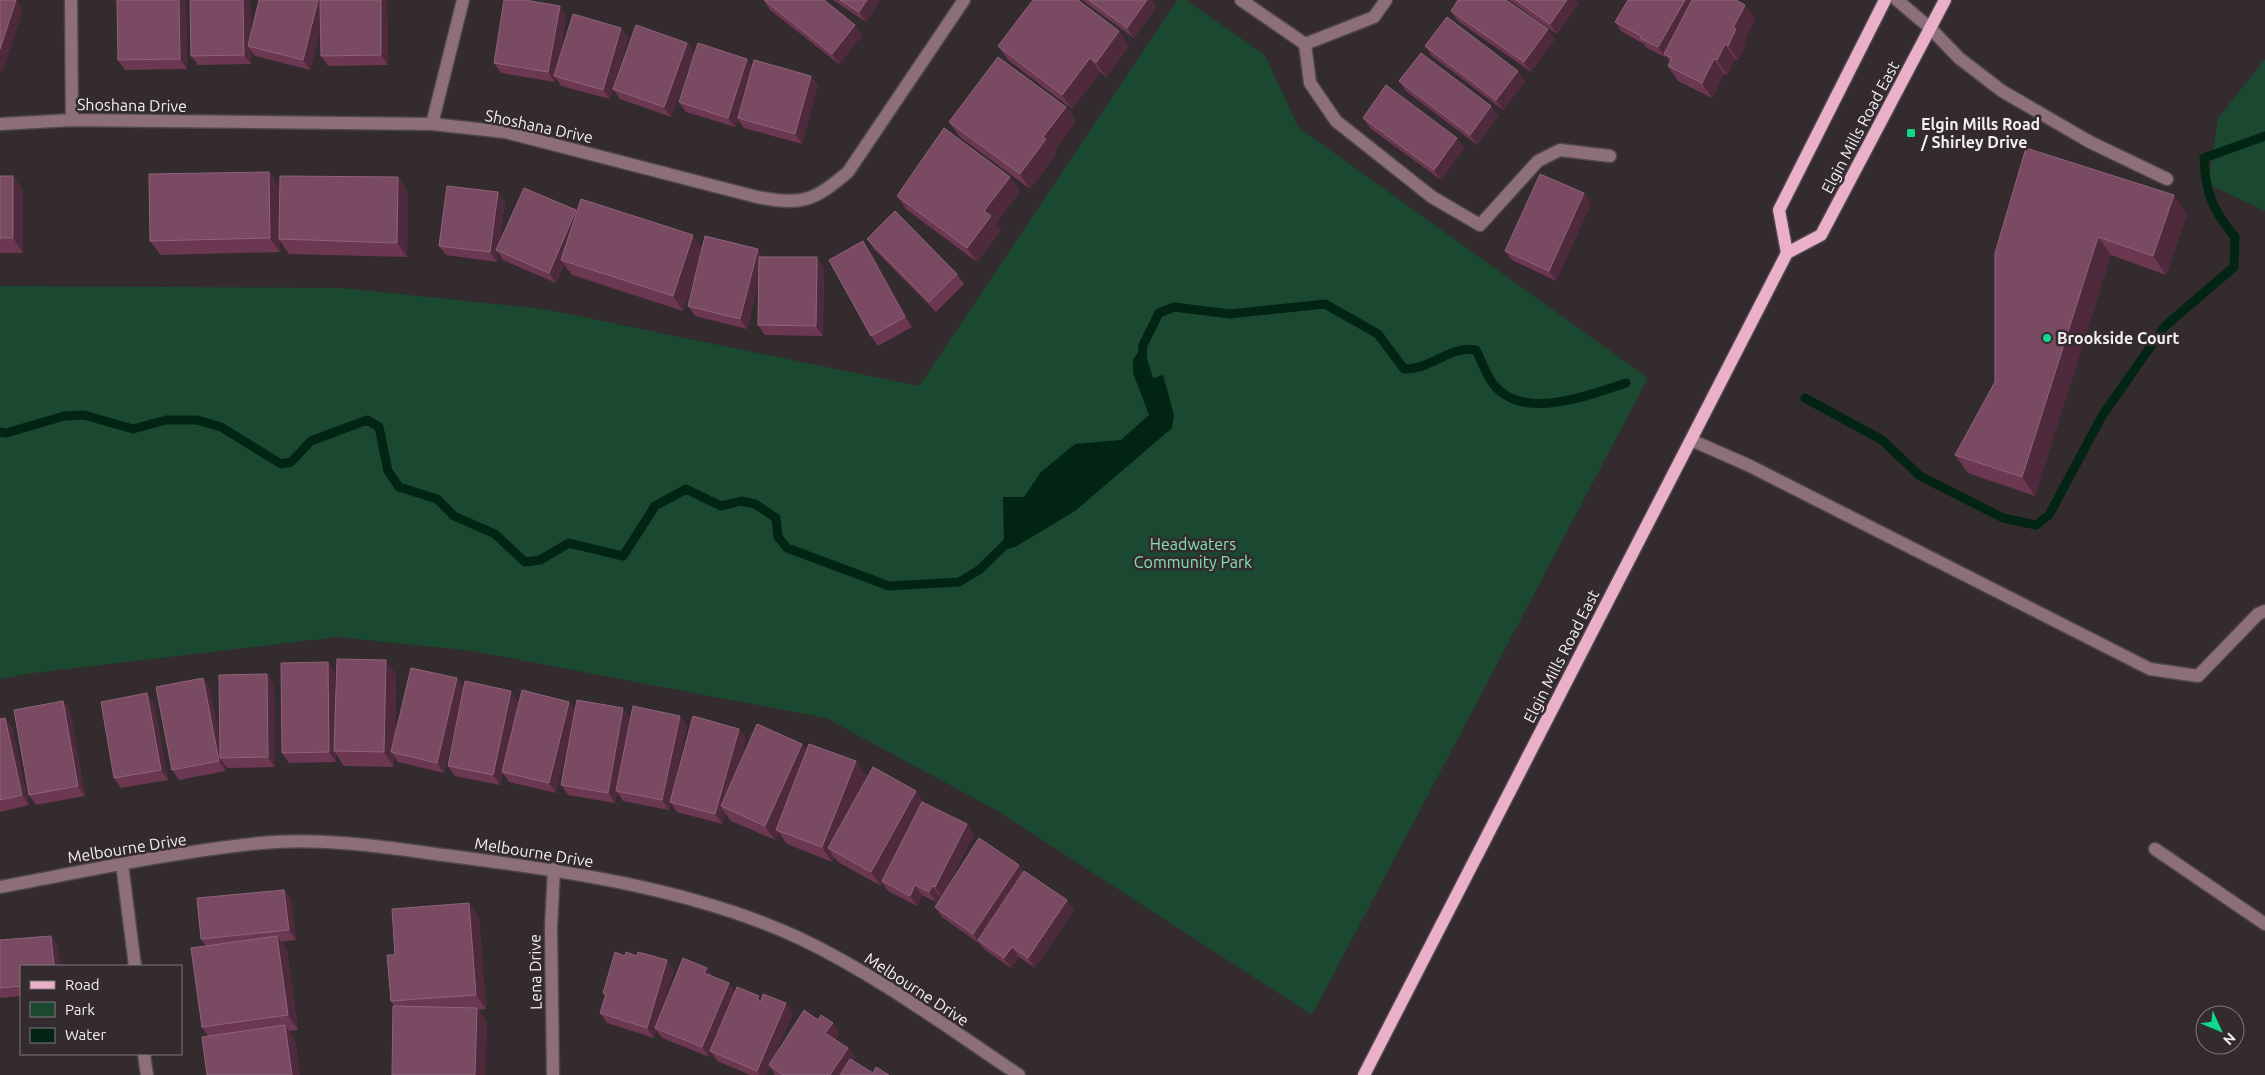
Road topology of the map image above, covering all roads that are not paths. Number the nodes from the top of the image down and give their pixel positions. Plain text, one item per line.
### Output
1 (71, 0) edge
2 (462, 0) edge
3 (964, 0) edge
4 (1240, 0) edge
5 (1386, 0) edge
6 (1885, 0) edge
7 (1897, 0) edge
8 (1945, 0) edge
9 (1930, 28) junction
10 (1305, 44) junction
11 (72, 120) junction
12 (0, 124) edge
13 (432, 124) junction
14 (1610, 156) dead end
15 (2167, 179) dead end
16 (1787, 253) junction
17 (1691, 440) junction
18 (2265, 611) edge
19 (2154, 849) dead end
20 (122, 864) junction
21 (554, 869) junction
22 (0, 887) edge
23 (2265, 924) edge
24 (135, 965) edge
25 (144, 1055) edge
26 (147, 1075) edge
27 (553, 1075) edge
28 (1019, 1075) edge
29 (1364, 1075) edge

1 - 11 street
2 - 13 street
3 - 13 street, Shoshana Drive
4 - 10 street
5 - 10 street
6 - 16 main road, Elgin Mills Road East
7 - 9 street
8 - 9 main road, Elgin Mills Road East
9 - 15 street
9 - 16 main road, Elgin Mills Road East
10 - 14 street
11 - 12 street, Shoshana Drive
11 - 13 street, Shoshana Drive
16 - 17 main road, Elgin Mills Road East
17 - 18 street
17 - 29 main road, Elgin Mills Road East
19 - 23 street
20 - 21 street, Melbourne Drive
20 - 22 street, Melbourne Drive
20 - 24 street
21 - 27 street, Lena Drive
21 - 28 street, Melbourne Drive
25 - 26 street

